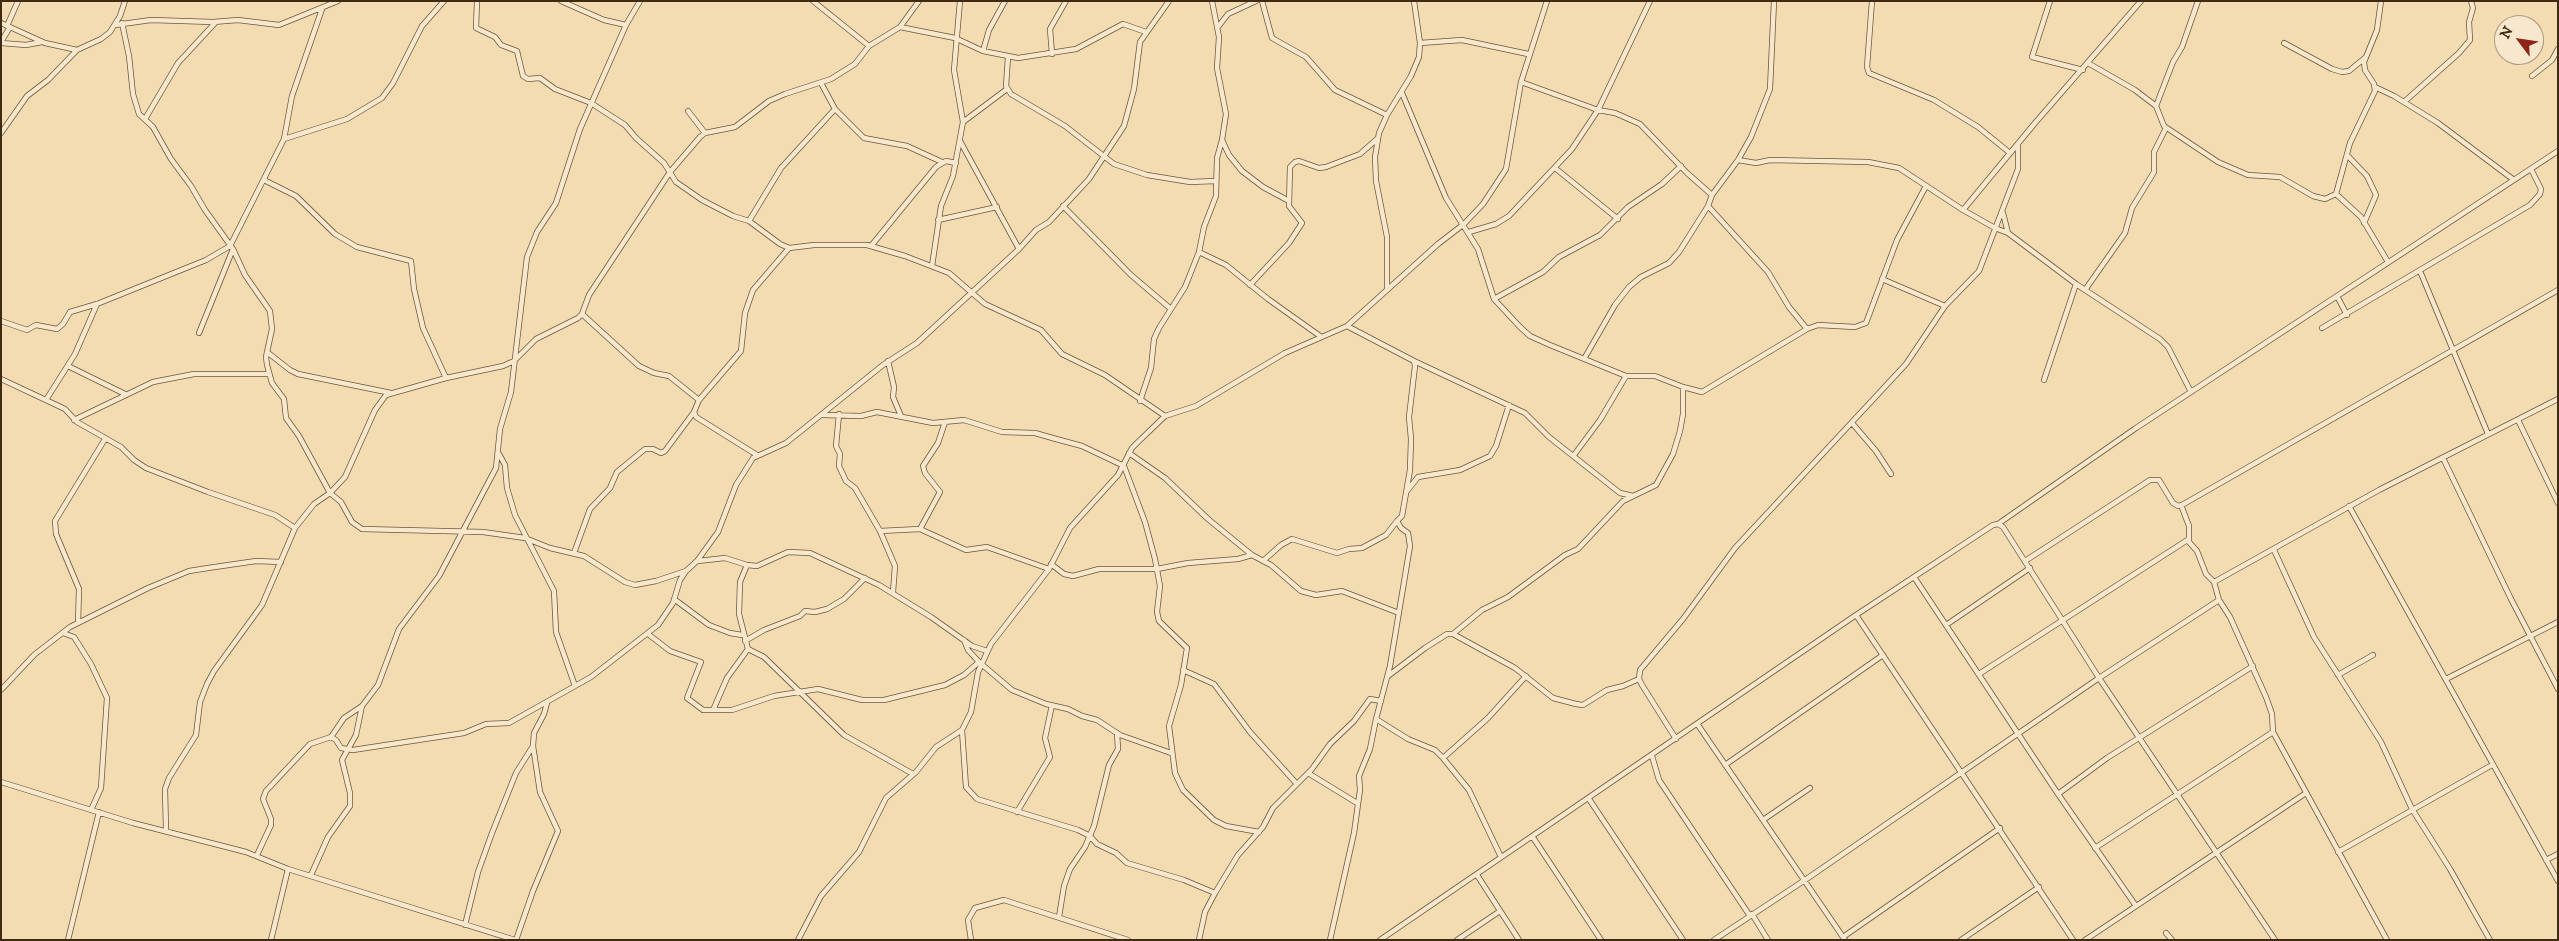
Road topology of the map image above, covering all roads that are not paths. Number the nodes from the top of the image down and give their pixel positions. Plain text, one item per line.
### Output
1 (18, 1) edge
2 (125, 1) edge
3 (338, 1) edge
4 (444, 1) edge
5 (477, 1) edge
6 (561, 1) edge
7 (640, 1) edge
8 (813, 1) edge
9 (919, 1) edge
10 (960, 1) edge
11 (1005, 1) edge
12 (1066, 1) edge
13 (1169, 1) edge
14 (1212, 1) edge
15 (1256, 1) edge
16 (1262, 1) edge
17 (1414, 1) edge
18 (1547, 1) edge
19 (1650, 1) edge
20 (1774, 1) edge
21 (1872, 1) edge
22 (2050, 1) edge
23 (2141, 1) edge
24 (2198, 1) edge
25 (2382, 1) edge
26 (2471, 1) edge
27 (322, 9) junction
28 (216, 22) junction
29 (122, 24) junction
30 (6, 25) edge
31 (115, 25) junction
32 (626, 25) junction
33 (900, 27) junction
34 (1218, 27) junction
35 (1146, 32) junction
36 (955, 38) junction
37 (1, 43) edge
38 (45, 43) junction
39 (1420, 43) junction
40 (2284, 43) dead end
41 (869, 46) junction
42 (2558, 49) edge
43 (77, 50) junction
44 (983, 52) junction
45 (1052, 54) junction
46 (1528, 54) junction
47 (2367, 56) junction
48 (1008, 57) junction
49 (2088, 63) junction
50 (2082, 70) junction
51 (2532, 76) dead end
52 (1521, 82) junction
53 (821, 83) junction
54 (2375, 87) junction
55 (1007, 89) junction
56 (1402, 93) junction
57 (2404, 102) junction
58 (591, 103) junction
59 (2156, 106) junction
60 (835, 109) junction
61 (1598, 110) junction
62 (688, 111) dead end
63 (1387, 116) junction
64 (145, 119) junction
65 (963, 122) junction
66 (2166, 128) junction
67 (1, 133) edge
68 (705, 133) junction
69 (284, 139) junction
70 (1377, 139) junction
71 (1222, 140) junction
72 (960, 141) junction
73 (2018, 144) junction
74 (2558, 151) edge
75 (2010, 153) junction
76 (2347, 155) junction
77 (1105, 157) junction
78 (1738, 160) junction
79 (942, 162) junction
80 (956, 163) junction
81 (1681, 166) junction
82 (1556, 168) junction
83 (2531, 169) junction
84 (670, 172) junction
85 (264, 180) junction
86 (2514, 180) junction
87 (1216, 181) junction
88 (1926, 186) junction
89 (2336, 194) junction
90 (1712, 195) junction
91 (1289, 202) junction
92 (1063, 206) junction
93 (1708, 206) junction
94 (997, 207) junction
95 (1963, 210) junction
96 (2003, 213) junction
97 (1618, 219) junction
98 (938, 220) junction
99 (749, 221) junction
100 (2364, 223) junction
101 (1464, 224) junction
102 (1995, 228) junction
103 (1469, 232) junction
104 (2008, 233) junction
105 (871, 246) junction
106 (232, 247) junction
107 (789, 248) junction
108 (1019, 249) junction
109 (1199, 252) junction
110 (2388, 262) junction
111 (932, 266) junction
112 (2420, 271) junction
113 (1882, 279) junction
114 (2076, 284) junction
115 (1250, 286) junction
116 (1388, 289) junction
117 (2085, 290) junction
118 (2558, 290) edge
119 (972, 292) junction
120 (2337, 296) junction
121 (1494, 299) junction
122 (97, 304) junction
123 (1945, 306) junction
124 (1171, 309) junction
125 (582, 314) junction
126 (2347, 315) junction
127 (1, 321) edge
128 (1347, 326) junction
129 (2322, 328) dead end
130 (1807, 329) junction
131 (198, 333) dead end
132 (1320, 336) junction
133 (2455, 350) junction
134 (267, 352) junction
135 (1584, 358) junction
136 (514, 361) junction
137 (888, 362) junction
138 (1414, 362) junction
139 (68, 366) junction
140 (268, 374) junction
141 (1626, 376) junction
142 (1, 378) edge
143 (446, 378) junction
144 (2044, 380) dead end
145 (1683, 387) junction
146 (2191, 392) junction
147 (390, 393) junction
148 (125, 394) junction
149 (2558, 399) edge
150 (46, 400) junction
151 (698, 400) junction
152 (1140, 401) junction
153 (1509, 405) junction
154 (694, 412) junction
155 (839, 414) junction
156 (820, 416) junction
157 (901, 416) junction
158 (1166, 416) junction
159 (74, 420) junction
160 (2518, 420) junction
161 (945, 422) junction
162 (1852, 423) junction
163 (2488, 434) junction
164 (105, 439) junction
165 (498, 452) junction
166 (1129, 454) junction
167 (757, 455) junction
168 (1574, 455) junction
169 (2442, 458) junction
170 (1124, 466) junction
171 (1891, 474) dead end
172 (330, 493) junction
173 (1405, 494) junction
174 (1635, 496) junction
175 (2557, 500) edge
176 (2182, 505) junction
177 (2349, 506) junction
178 (1398, 521) junction
179 (1998, 524) junction
180 (295, 528) junction
181 (920, 529) junction
182 (880, 531) junction
183 (462, 532) junction
184 (526, 538) junction
185 (2189, 539) junction
186 (2274, 550) junction
187 (574, 554) junction
188 (1252, 555) junction
189 (698, 561) junction
190 (1264, 561) junction
191 (2025, 561) junction
192 (281, 562) junction
193 (747, 565) junction
194 (1050, 567) junction
195 (2030, 568) junction
196 (1157, 569) junction
197 (686, 571) junction
198 (1914, 577) junction
199 (865, 578) junction
200 (2214, 582) junction
201 (892, 592) junction
202 (674, 598) junction
203 (2219, 600) junction
204 (1399, 613) junction
205 (1856, 615) junction
206 (2063, 619) junction
207 (2558, 622) edge
208 (77, 624) junction
209 (1946, 625) junction
210 (63, 633) junction
211 (648, 634) junction
212 (1453, 634) junction
213 (742, 635) junction
214 (2530, 636) junction
215 (74, 637) junction
216 (964, 640) junction
217 (745, 641) junction
218 (748, 649) junction
219 (987, 651) junction
220 (2373, 655) dead end
221 (1883, 656) junction
222 (980, 663) junction
223 (2253, 666) junction
224 (1183, 670) junction
225 (1979, 674) junction
226 (2338, 675) junction
227 (1526, 676) junction
228 (1388, 677) junction
229 (2099, 678) junction
230 (1639, 679) junction
231 (2446, 679) junction
232 (575, 686) junction
233 (2558, 688) edge
234 (1, 690) edge
235 (799, 693) junction
236 (1381, 701) junction
237 (547, 703) junction
238 (1052, 705) junction
239 (362, 706) junction
240 (714, 708) junction
241 (1376, 719) junction
242 (1698, 725) junction
243 (962, 730) junction
244 (2018, 732) junction
245 (2273, 732) junction
246 (1117, 733) junction
247 (2140, 737) junction
248 (331, 738) junction
249 (1676, 739) junction
250 (533, 746) junction
251 (347, 750) junction
252 (1171, 753) junction
253 (1652, 756) junction
254 (1443, 758) junction
255 (1725, 765) junction
256 (2492, 765) junction
257 (1963, 772) junction
258 (1308, 773) junction
259 (914, 774) junction
260 (1, 782) edge
261 (1296, 783) junction
262 (1810, 788) dead end
263 (2058, 794) junction
264 (2306, 794) junction
265 (2178, 795) junction
266 (1589, 799) junction
267 (1358, 803) junction
268 (2412, 809) junction
269 (91, 810) junction
270 (99, 812) junction
271 (1017, 812) junction
272 (1763, 820) junction
273 (2000, 828) junction
274 (166, 830) junction
275 (1258, 832) junction
276 (1090, 836) junction
277 (1532, 836) junction
278 (2095, 848) junction
279 (2217, 852) junction
280 (2338, 852) junction
281 (2558, 854) edge
282 (256, 855) junction
283 (1501, 856) junction
284 (2546, 860) junction
285 (288, 869) junction
286 (312, 875) junction
287 (1477, 875) junction
288 (1805, 880) junction
289 (2558, 880) edge
290 (2039, 887) junction
291 (1215, 893) junction
292 (2136, 906) junction
293 (1500, 911) junction
294 (1751, 915) junction
295 (1059, 917) junction
296 (465, 925) junction
297 (2166, 933) dead end
298 (1844, 938) edge
299 (68, 940) edge
300 (271, 940) edge
301 (516, 940) edge
302 (798, 940) edge
303 (970, 940) edge
304 (1128, 940) edge
305 (1199, 940) edge
306 (1330, 940) edge
307 (1380, 940) edge
308 (1457, 940) edge
309 (1519, 940) edge
310 (1602, 940) edge
311 (1683, 940) edge
312 (1714, 940) edge
313 (1768, 940) edge
314 (1961, 940) edge
315 (2073, 940) edge
316 (2085, 940) edge
317 (2172, 940) edge
318 (2275, 940) edge
319 (2387, 940) edge
320 (2490, 940) edge

1 - 30 street
2 - 31 street
3 - 27 street
4 - 69 street
5 - 58 street
6 - 32 street
7 - 32 street
8 - 41 street
9 - 33 street
10 - 36 street
11 - 44 street
12 - 45 street
13 - 35 street
14 - 34 street
15 - 34 street
16 - 63 street
17 - 39 street
18 - 46 street
19 - 61 street
20 - 78 street
21 - 75 street
22 - 50 street
23 - 49 street
24 - 59 street
25 - 47 street
26 - 57 street
27 - 28 street
27 - 69 street
28 - 29 street
28 - 64 street
29 - 31 street
29 - 64 street
30 - 37 street
30 - 38 street
31 - 43 street
32 - 58 street
33 - 36 street
33 - 41 street
34 - 71 street
35 - 45 street
35 - 77 street
36 - 44 street
36 - 65 street
37 - 38 street
38 - 43 street
39 - 46 street
39 - 56 street
40 - 47 street
41 - 53 street
42 - 51 street
43 - 67 street
44 - 48 street
45 - 48 street
46 - 52 street
47 - 54 street
48 - 55 street
49 - 50 street
49 - 59 street
50 - 73 street
52 - 61 street
52 - 101 street
53 - 60 street
53 - 68 street
54 - 57 street
54 - 76 street
55 - 65 street
55 - 77 street
56 - 63 street
56 - 101 street
57 - 86 street
58 - 84 street
58 - 136 street
59 - 66 street
60 - 79 street
60 - 99 street
61 - 81 street
61 - 82 street
62 - 68 street
63 - 70 street
64 - 106 street
65 - 72 street
66 - 89 street
66 - 117 street
68 - 84 street
69 - 85 street
70 - 91 street
70 - 116 street
71 - 87 street
71 - 91 street
72 - 80 street
72 - 94 street
73 - 75 street
73 - 96 street
74 - 83 street
75 - 95 street
76 - 89 street
76 - 100 street
77 - 87 street
77 - 92 street
78 - 88 street
78 - 90 street
79 - 80 street
79 - 105 street
80 - 98 street
81 - 90 street
81 - 97 street
82 - 97 street
82 - 103 street
83 - 86 street
83 - 112 street
84 - 99 street
84 - 125 street
85 - 106 street
85 - 143 street
86 - 110 street
87 - 109 street
88 - 95 street
88 - 113 street
89 - 100 street
90 - 93 street
91 - 115 street
92 - 108 street
92 - 124 street
93 - 130 street
93 - 135 street
94 - 98 street
94 - 108 street
95 - 102 street
96 - 102 street
96 - 104 street
97 - 121 street
98 - 111 street
99 - 107 street
100 - 110 street
101 - 103 street
101 - 116 street
102 - 104 street
102 - 123 street
103 - 121 street
104 - 114 street
105 - 107 street
105 - 111 street
106 - 122 street
106 - 131 street
106 - 134 street
107 - 151 street
108 - 119 street
109 - 115 street
109 - 124 street
110 - 120 street
111 - 119 street
112 - 126 street
112 - 133 street
113 - 123 street
113 - 130 street
114 - 117 street
114 - 144 street
115 - 132 street
116 - 128 street
117 - 146 street
118 - 133 street
119 - 137 street
119 - 152 street
120 - 126 street
120 - 146 street
121 - 135 street
122 - 127 street
122 - 139 street
123 - 162 street
124 - 152 street
125 - 136 street
125 - 151 street
126 - 129 street
128 - 132 street
128 - 138 street
130 - 145 street
132 - 158 street
133 - 163 street
133 - 176 street
134 - 140 street
134 - 147 street
135 - 141 street
136 - 143 street
136 - 165 street
137 - 156 street
137 - 157 street
138 - 153 street
138 - 173 street
139 - 148 street
139 - 150 street
140 - 148 street
140 - 172 street
141 - 145 street
141 - 168 street
142 - 150 street
143 - 147 street
145 - 174 street
146 - 179 street
147 - 172 street
148 - 159 street
149 - 160 street
150 - 159 street
151 - 154 street
152 - 158 street
153 - 168 street
153 - 173 street
154 - 167 street
154 - 187 street
155 - 156 street
155 - 157 street
155 - 182 street
156 - 167 street
157 - 161 street
158 - 166 street
159 - 164 street
160 - 163 street
160 - 175 street
161 - 170 street
161 - 181 street
162 - 171 street
162 - 230 street
163 - 169 street
164 - 180 street
164 - 208 street
165 - 183 street
165 - 184 street
166 - 170 street
166 - 188 street
167 - 189 street
168 - 174 street
169 - 177 street
169 - 214 street
170 - 194 street
170 - 196 street
172 - 180 street
172 - 183 street
173 - 178 street
174 - 212 street
176 - 185 street
176 - 191 street
177 - 186 street
177 - 231 street
178 - 190 street
178 - 204 street
179 - 191 street
179 - 198 street
180 - 192 street
181 - 182 street
181 - 194 street
182 - 201 street
183 - 184 street
183 - 239 street
184 - 187 street
184 - 232 street
185 - 200 street
185 - 206 street
186 - 200 street
186 - 226 street
187 - 197 street
188 - 190 street
188 - 196 street
189 - 193 street
189 - 197 street
190 - 204 street
191 - 195 street
192 - 208 street
192 - 274 street
193 - 199 street
193 - 213 street
194 - 196 street
194 - 219 street
195 - 206 street
195 - 209 street
196 - 224 street
197 - 202 street
198 - 205 street
198 - 209 street
199 - 201 street
199 - 217 street
200 - 203 street
201 - 216 street
202 - 211 street
202 - 213 street
203 - 223 street
203 - 229 street
204 - 228 street
205 - 221 street
205 - 242 street
206 - 225 street
206 - 229 street
207 - 214 street
208 - 210 street
208 - 215 street
209 - 225 street
210 - 215 street
210 - 234 street
211 - 232 street
211 - 240 street
212 - 227 street
212 - 228 street
213 - 217 street
214 - 231 street
214 - 233 street
215 - 269 street
216 - 219 street
216 - 222 street
217 - 218 street
218 - 235 street
218 - 240 street
219 - 222 street
220 - 226 street
221 - 255 street
221 - 257 street
222 - 235 street
222 - 238 street
222 - 243 street
223 - 245 street
223 - 247 street
224 - 252 street
224 - 261 street
225 - 244 street
226 - 268 street
227 - 230 street
227 - 254 street
228 - 236 street
229 - 244 street
229 - 247 street
230 - 249 street
231 - 256 street
232 - 237 street
235 - 240 street
235 - 259 street
236 - 241 street
236 - 258 street
237 - 250 street
237 - 251 street
238 - 246 street
238 - 271 street
239 - 248 street
239 - 251 street
241 - 254 street
241 - 267 street
242 - 249 street
242 - 255 street
243 - 259 street
243 - 271 street
244 - 257 street
244 - 263 street
245 - 264 street
245 - 265 street
246 - 252 street
246 - 276 street
247 - 263 street
247 - 265 street
248 - 251 street
248 - 282 street
249 - 253 street
250 - 296 street
250 - 301 street
251 - 286 street
252 - 275 street
253 - 266 street
253 - 294 street
254 - 283 street
255 - 272 street
256 - 268 street
256 - 284 street
257 - 273 street
257 - 288 street
258 - 261 street
258 - 267 street
259 - 302 street
260 - 269 street
261 - 275 street
262 - 272 street
263 - 278 street
264 - 279 street
264 - 280 street
265 - 278 street
265 - 279 street
266 - 277 street
266 - 311 street
267 - 306 street
268 - 280 street
268 - 320 street
269 - 270 street
270 - 274 street
270 - 299 street
271 - 276 street
272 - 288 street
273 - 290 street
273 - 298 street
274 - 282 street
275 - 291 street
276 - 291 street
276 - 295 street
277 - 283 street
277 - 310 street
278 - 292 street
279 - 292 street
279 - 318 street
280 - 319 street
281 - 284 street
282 - 285 street
283 - 287 street
284 - 289 street
285 - 286 street
285 - 300 street
286 - 296 street
287 - 293 street
287 - 307 street
288 - 294 street
288 - 298 street
290 - 314 street
290 - 315 street
291 - 305 street
292 - 316 street
293 - 308 street
293 - 309 street
294 - 312 street
294 - 313 street
295 - 303 street
295 - 304 street
296 - 301 street
297 - 317 street

